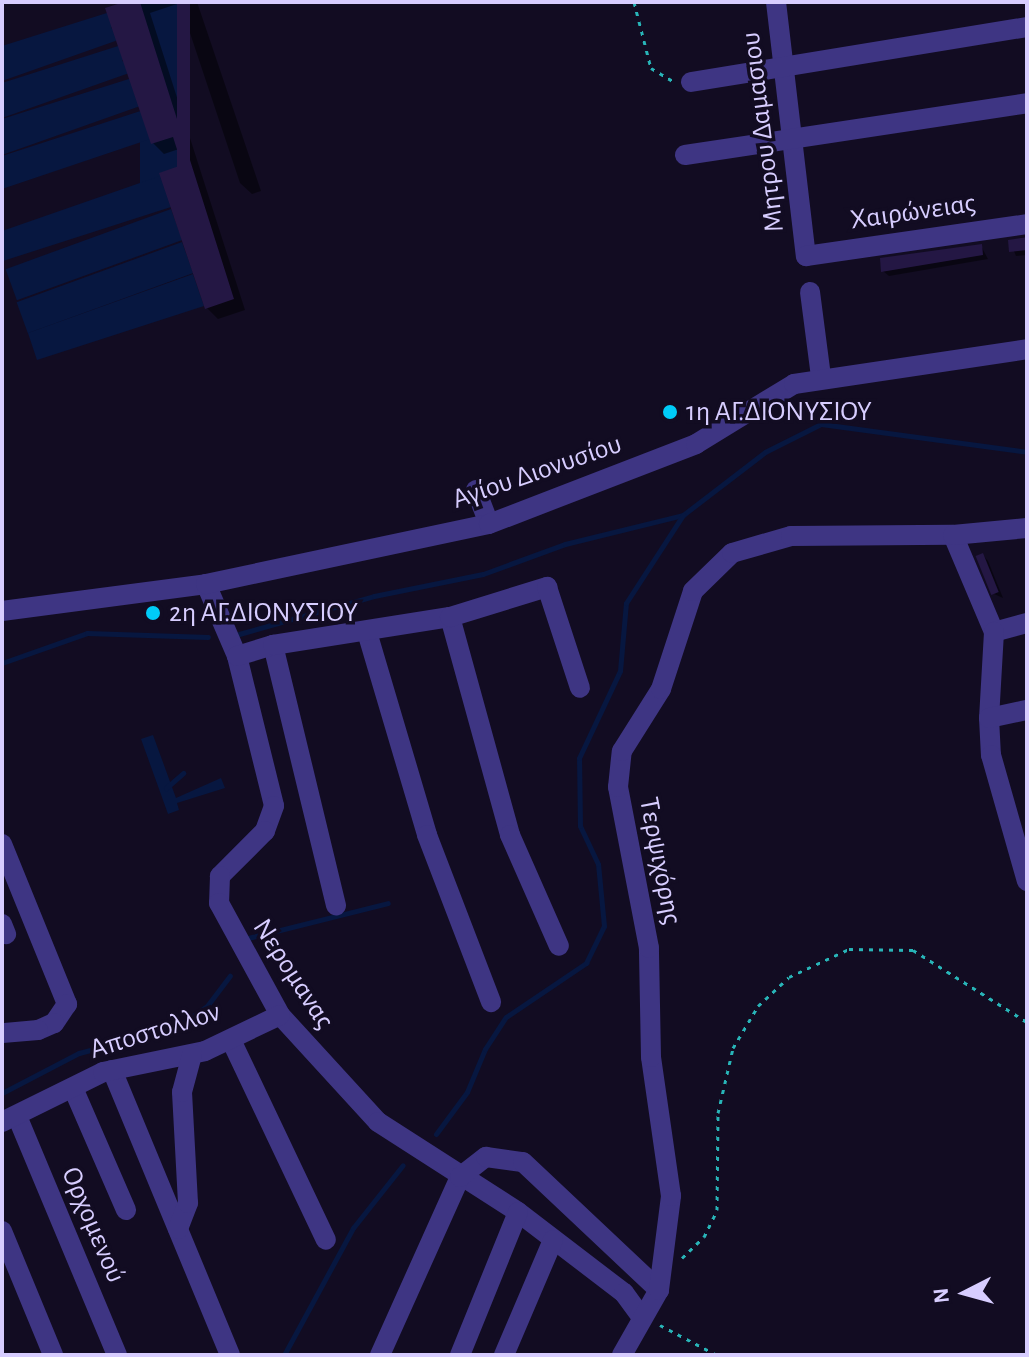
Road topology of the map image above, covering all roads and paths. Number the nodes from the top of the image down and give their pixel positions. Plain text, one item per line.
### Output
1 (634, 2) edge
2 (776, 2) edge
3 (1027, 27) edge
4 (784, 65) junction
5 (691, 82) joint
6 (1027, 103) edge
7 (792, 139) junction
8 (685, 155) dead end
9 (1027, 224) edge
10 (806, 256) joint
11 (810, 292) dead end
12 (1027, 349) edge
13 (821, 377) junction
14 (476, 490) dead end
15 (489, 524) junction
16 (1027, 528) edge
17 (953, 535) junction
18 (206, 584) junction
19 (2, 611) edge
20 (450, 617) junction
21 (1027, 623) edge
22 (367, 632) junction
23 (994, 632) junction
24 (273, 645) junction
25 (237, 656) junction
26 (580, 688) dead end
27 (1027, 710) edge
28 (989, 718) junction
29 (1017, 820) edge
30 (2, 844) edge
31 (1027, 881) edge
32 (336, 905) dead end
33 (559, 946) dead end
34 (491, 1002) dead end
35 (280, 1015) junction
36 (1027, 1022) edge
37 (2, 1033) edge
38 (231, 1040) junction
39 (192, 1054) junction
40 (112, 1070) junction
41 (73, 1088) junction
42 (9, 1119) edge
43 (460, 1177) junction
44 (126, 1210) dead end
45 (518, 1212) junction
46 (178, 1229) junction
47 (2, 1231) edge
48 (326, 1240) dead end
49 (553, 1240) junction
50 (665, 1267) junction
51 (659, 1290) junction
52 (641, 1316) junction
53 (53, 1355) edge
54 (117, 1355) edge
55 (230, 1355) edge
56 (380, 1355) edge
57 (460, 1355) edge
58 (504, 1355) edge
59 (622, 1355) edge
60 (717, 1355) edge
61 (814, 1355) edge
62 (847, 1355) edge

1 - 5 path
2 - 4 street, Μητρου Δαμασιου
3 - 4 street
4 - 5 street
4 - 7 street, Μητρου Δαμασιου
6 - 7 street
7 - 8 street
7 - 10 street, Μητρου Δαμασιου
9 - 10 street, Χαιρώνειας
11 - 13 street
12 - 13 street, Αγίου Διονυσίου
13 - 15 street, Αγίου Διονυσίου
14 - 15 street
15 - 18 street, Αγίου Διονυσίου
16 - 17 street, Τερψιχόρης
17 - 23 street
17 - 50 street, Τερψιχόρης
18 - 19 street, Αγίου Διονυσίου
18 - 25 street, Νερομανας
20 - 22 street
20 - 26 street
20 - 33 street
21 - 23 street
22 - 24 street
22 - 34 street
23 - 28 street
24 - 25 street
24 - 32 street
25 - 35 street, Νερομανας
27 - 28 street
28 - 29 street
29 - 31 street
30 - 37 street
35 - 38 street, Αποστολλον
35 - 43 street, Νερομανας
36 - 50 path
38 - 39 street, Αποστολλον
38 - 48 street
39 - 40 street, Αποστολλον
39 - 46 street
40 - 41 street, Αποστολλον
40 - 46 street
41 - 42 street, Αποστολλον
41 - 44 street
42 - 54 street, Ορχομενού
43 - 45 street, Νερομανας
43 - 51 street
43 - 56 street
45 - 49 street, Νερομανας
45 - 57 street
46 - 55 street
47 - 53 street
49 - 52 street, Νερομανας
49 - 58 street
50 - 51 street, Τερψιχόρης
51 - 52 street, Τερψιχόρης
52 - 59 street, Τερψιχόρης
52 - 60 path
61 - 62 path

